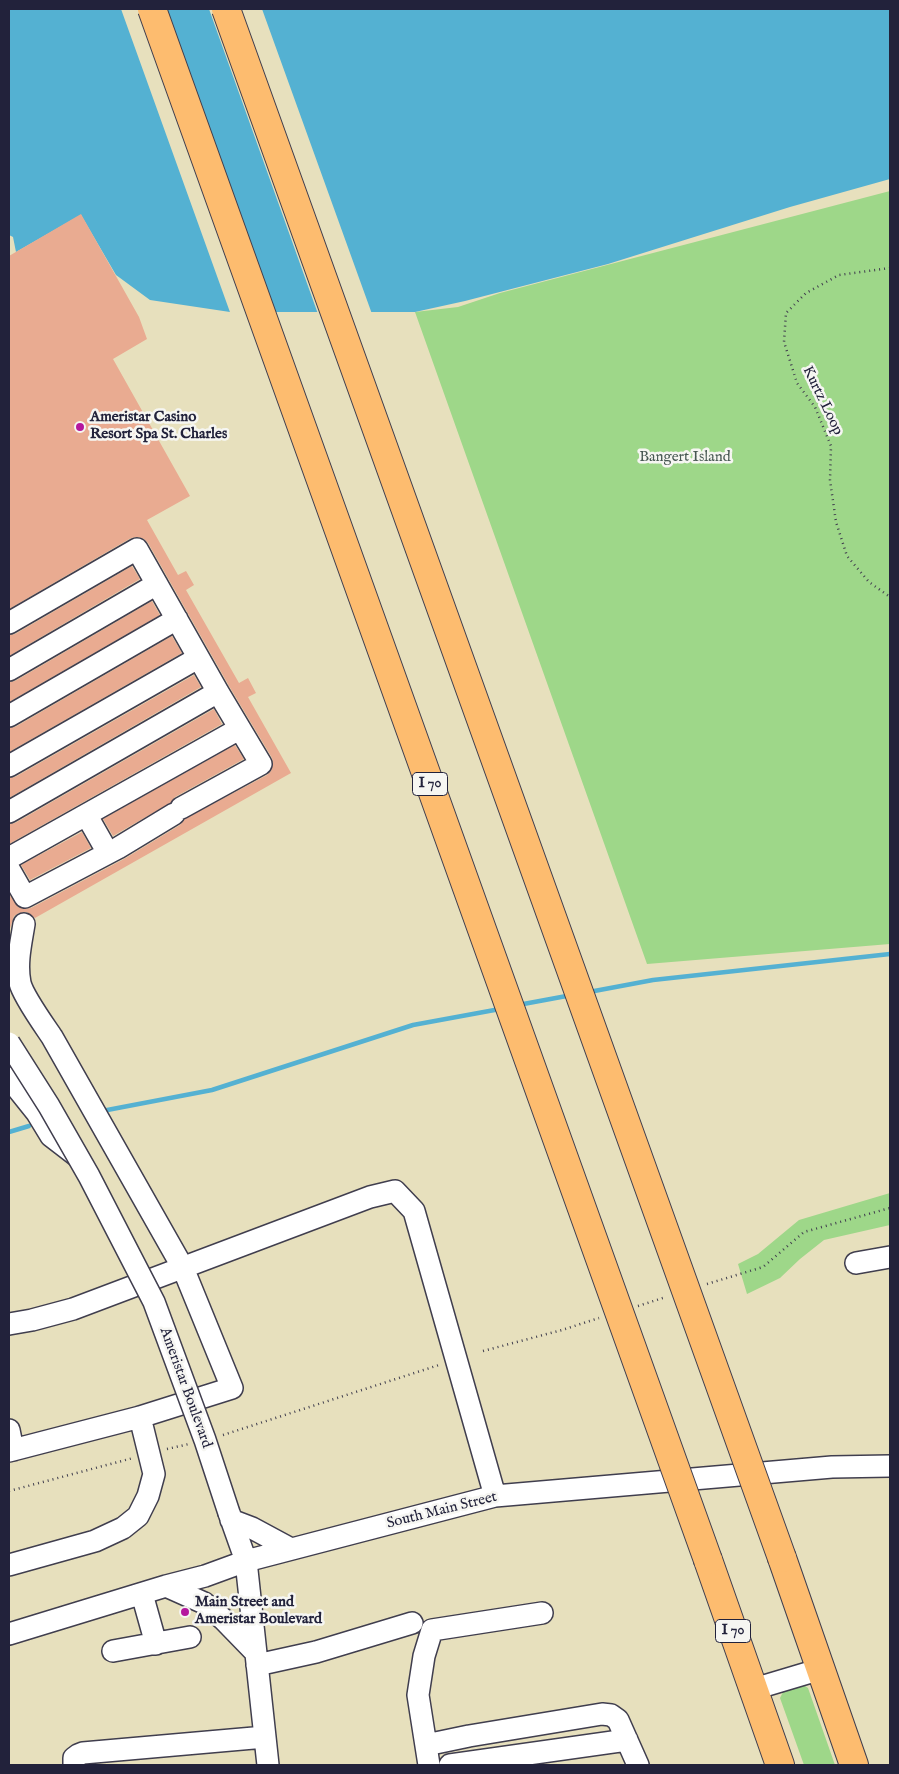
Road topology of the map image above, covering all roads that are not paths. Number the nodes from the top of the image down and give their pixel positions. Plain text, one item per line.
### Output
1 (152, 9) edge
2 (226, 9) edge
3 (158, 584) junction
4 (177, 619) junction
5 (9, 623) edge
6 (198, 658) junction
7 (9, 670) edge
8 (218, 692) junction
9 (9, 716) edge
10 (239, 728) junction
11 (9, 766) edge
12 (9, 812) edge
13 (87, 816) junction
14 (108, 853) junction
15 (9, 858) edge
16 (9, 869) edge
17 (24, 924) dead end
18 (9, 1042) edge
19 (9, 1078) edge
20 (77, 1156) junction
21 (890, 1257) edge
22 (856, 1264) dead end
23 (183, 1268) junction
24 (9, 1324) edge
25 (140, 1417) junction
26 (10, 1444) edge
27 (890, 1466) edge
28 (495, 1496) junction
29 (230, 1516) junction
30 (291, 1549) junction
31 (246, 1562) junction
32 (9, 1565) edge
33 (166, 1586) junction
34 (142, 1594) junction
35 (542, 1613) dead end
36 (412, 1623) dead end
37 (9, 1634) edge
38 (190, 1637) dead end
39 (156, 1644) junction
40 (113, 1651) dead end
41 (256, 1659) junction
42 (821, 1670) junction
43 (756, 1696) junction
44 (832, 1701) junction
45 (265, 1737) junction
46 (627, 1740) junction
47 (427, 1755) edge
48 (74, 1765) edge
49 (268, 1765) edge
50 (450, 1765) edge
51 (638, 1765) edge
52 (762, 1765) edge
53 (780, 1765) edge
54 (854, 1765) edge
55 (870, 1765) edge

1 - 43 highway, I 70, bridge
2 - 42 highway, bridge
3 - 4 street
3 - 5 street
3 - 7 street
4 - 6 street
4 - 9 street
6 - 8 street
6 - 11 street
8 - 10 street
8 - 12 street
10 - 13 street
10 - 14 street
13 - 14 street
13 - 15 street
14 - 16 street
17 - 23 street
18 - 20 street, Ameristar Boulevard, bridge
19 - 20 street
20 - 29 street, Ameristar Boulevard, bridge
21 - 22 street
23 - 24 street
23 - 25 street
23 - 28 street
25 - 26 street
25 - 32 street
27 - 28 street, South Main Street
28 - 30 street, South Main Street
29 - 30 street
29 - 31 street, Ameristar Boulevard
30 - 31 street, South Main Street
31 - 33 street, South Main Street
31 - 41 street, Ameristar Boulevard
33 - 34 street, South Main Street
33 - 41 street
34 - 37 street, South Main Street
34 - 39 street
35 - 47 street
36 - 41 street
38 - 39 street
39 - 40 street
41 - 45 street, Ameristar Boulevard
42 - 43 street
42 - 44 highway
43 - 52 highway
43 - 53 highway, I 70
44 - 54 highway
44 - 55 highway
45 - 48 street
45 - 49 street, Ameristar Boulevard
46 - 47 street
46 - 50 street
46 - 51 street

